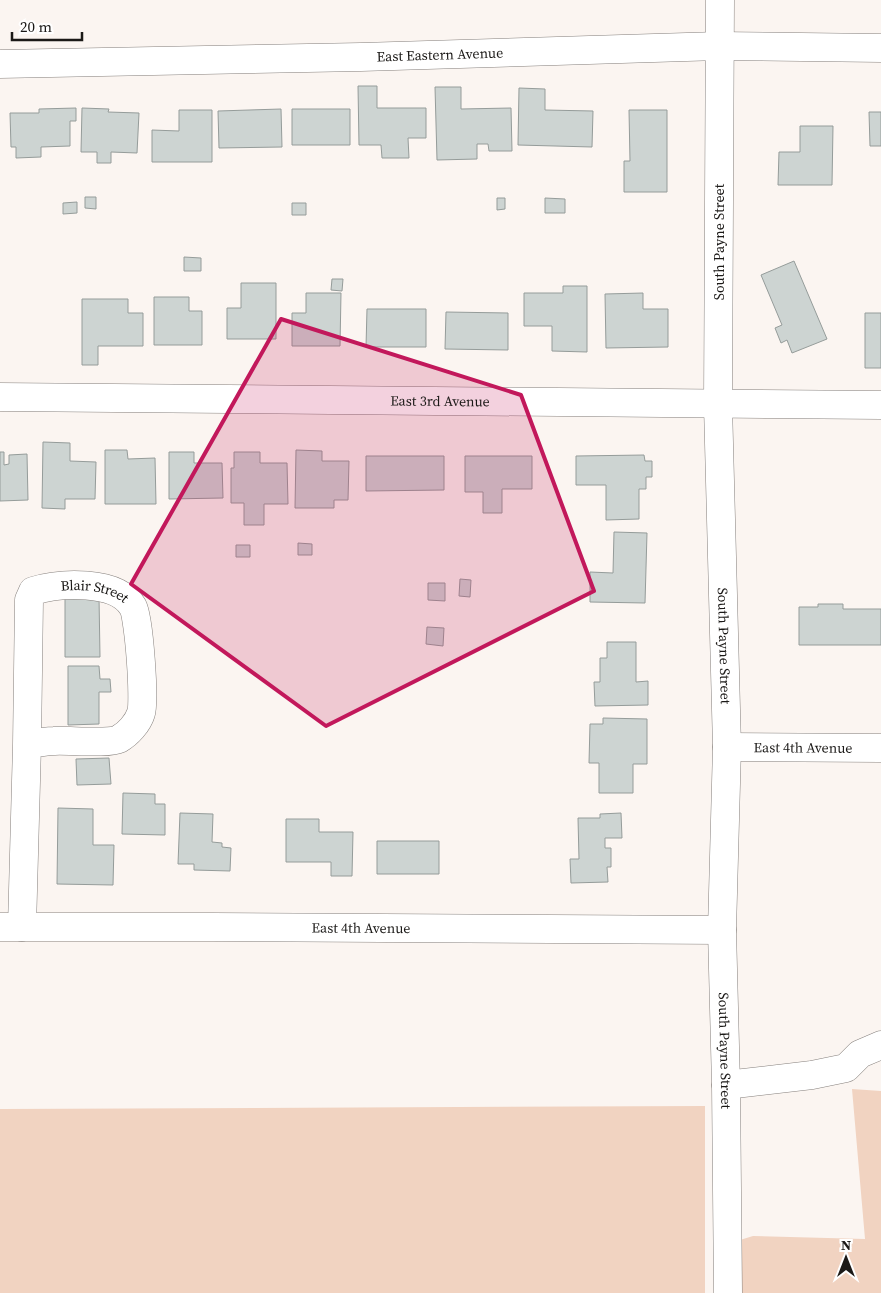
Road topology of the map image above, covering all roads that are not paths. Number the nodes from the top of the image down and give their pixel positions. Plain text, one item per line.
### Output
1 (720, 0) edge
2 (719, 46) junction
3 (881, 48) edge
4 (0, 64) edge
5 (0, 398) edge
6 (718, 405) junction
7 (881, 405) edge
8 (27, 745) junction
9 (727, 747) junction
10 (881, 748) edge
11 (11, 927) edge
12 (722, 930) junction
13 (881, 1046) edge
14 (726, 1085) junction
15 (728, 1293) edge

1 - 2 street, South Payne Street
2 - 3 street, East Eastern Avenue
2 - 4 street, East Eastern Avenue
2 - 6 street, South Payne Street
5 - 6 street, East 3rd Avenue
6 - 7 street, East 3rd Avenue
6 - 9 street, South Payne Street
8 - 8 street, Blair Street
8 - 11 street, Blair Street
9 - 10 street, East 4th Avenue
9 - 12 street, South Payne Street
11 - 12 street, East 4th Avenue
12 - 14 street, South Payne Street
13 - 14 street
14 - 15 street, South Payne Street

